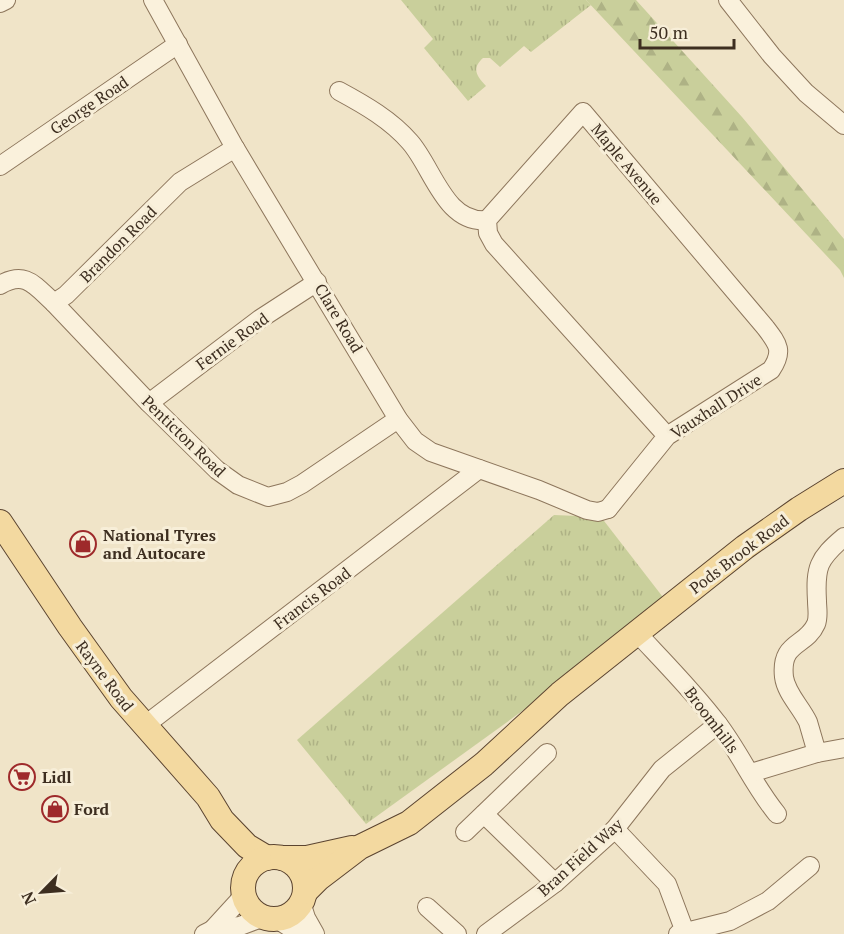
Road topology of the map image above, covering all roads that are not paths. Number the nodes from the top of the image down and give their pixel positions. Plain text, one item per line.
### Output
1 (6, 0) edge
2 (153, 0) edge
3 (728, 0) edge
4 (0, 3) edge
5 (178, 44) junction
6 (339, 91) dead end
7 (844, 125) edge
8 (235, 148) junction
9 (0, 166) edge
10 (487, 220) junction
11 (317, 282) junction
12 (0, 285) edge
13 (54, 303) junction
14 (765, 327) joint
15 (149, 403) junction
16 (398, 419) junction
17 (667, 436) junction
18 (479, 469) junction
19 (844, 481) edge
20 (610, 517) joint
21 (0, 522) edge
22 (844, 537) edge
23 (637, 633) junction
24 (718, 724) junction
25 (144, 726) junction
26 (844, 748) edge
27 (548, 753) dead end
28 (817, 753) junction
29 (751, 773) junction
30 (484, 814) junction
31 (777, 814) dead end
32 (222, 820) junction
33 (615, 829) junction
34 (465, 832) dead end
35 (360, 847) junction
36 (274, 858) junction
37 (810, 866) dead end
38 (555, 883) junction
39 (244, 888) junction
40 (303, 897) junction
41 (427, 907) dead end
42 (270, 918) junction
43 (509, 928) edge
44 (208, 933) edge
45 (682, 933) edge
46 (300, 934) edge
47 (315, 934) edge
48 (457, 934) edge
49 (486, 934) edge

1 - 4 street
2 - 5 street, Clare Road
3 - 7 street
5 - 8 street, Clare Road
5 - 9 street, George Road
6 - 10 street
8 - 11 street, Clare Road
8 - 13 street, Brandon Road
10 - 14 street, Maple Avenue
10 - 17 street
11 - 15 street, Fernie Road
11 - 16 street, Clare Road
12 - 13 street
13 - 15 street, Penticton Road
14 - 17 street, Vauxhall Drive
15 - 16 street, Penticton Road
16 - 18 street, Clare Road
17 - 20 street, Vauxhall Drive
18 - 20 street, Clare Road
18 - 25 street, Francis Road
19 - 23 main road, Pods Brook Road
21 - 25 main road, Rayne Road
22 - 28 street
23 - 24 street, Broomhills
23 - 35 main road, Pods Brook Road
24 - 29 street, Broomhills
24 - 33 street, Bran Field Way
25 - 32 main road, Rayne Road
26 - 28 street
27 - 30 street
28 - 29 street
29 - 31 street, Broomhills
30 - 34 street
30 - 38 street
32 - 36 main road, Rayne Road
32 - 39 main road, Rayne Road
33 - 38 street, Bran Field Way
33 - 45 street
35 - 36 main road
35 - 40 main road
36 - 39 main road
36 - 40 main road, Rayne Road
37 - 45 street
38 - 43 street, Bran Field Way
39 - 42 main road, Rayne Road
39 - 44 street
40 - 42 main road
40 - 47 street, Rayne Road
41 - 48 street
42 - 44 street
42 - 46 street, Rayne Road
43 - 49 street, Bran Field Way

